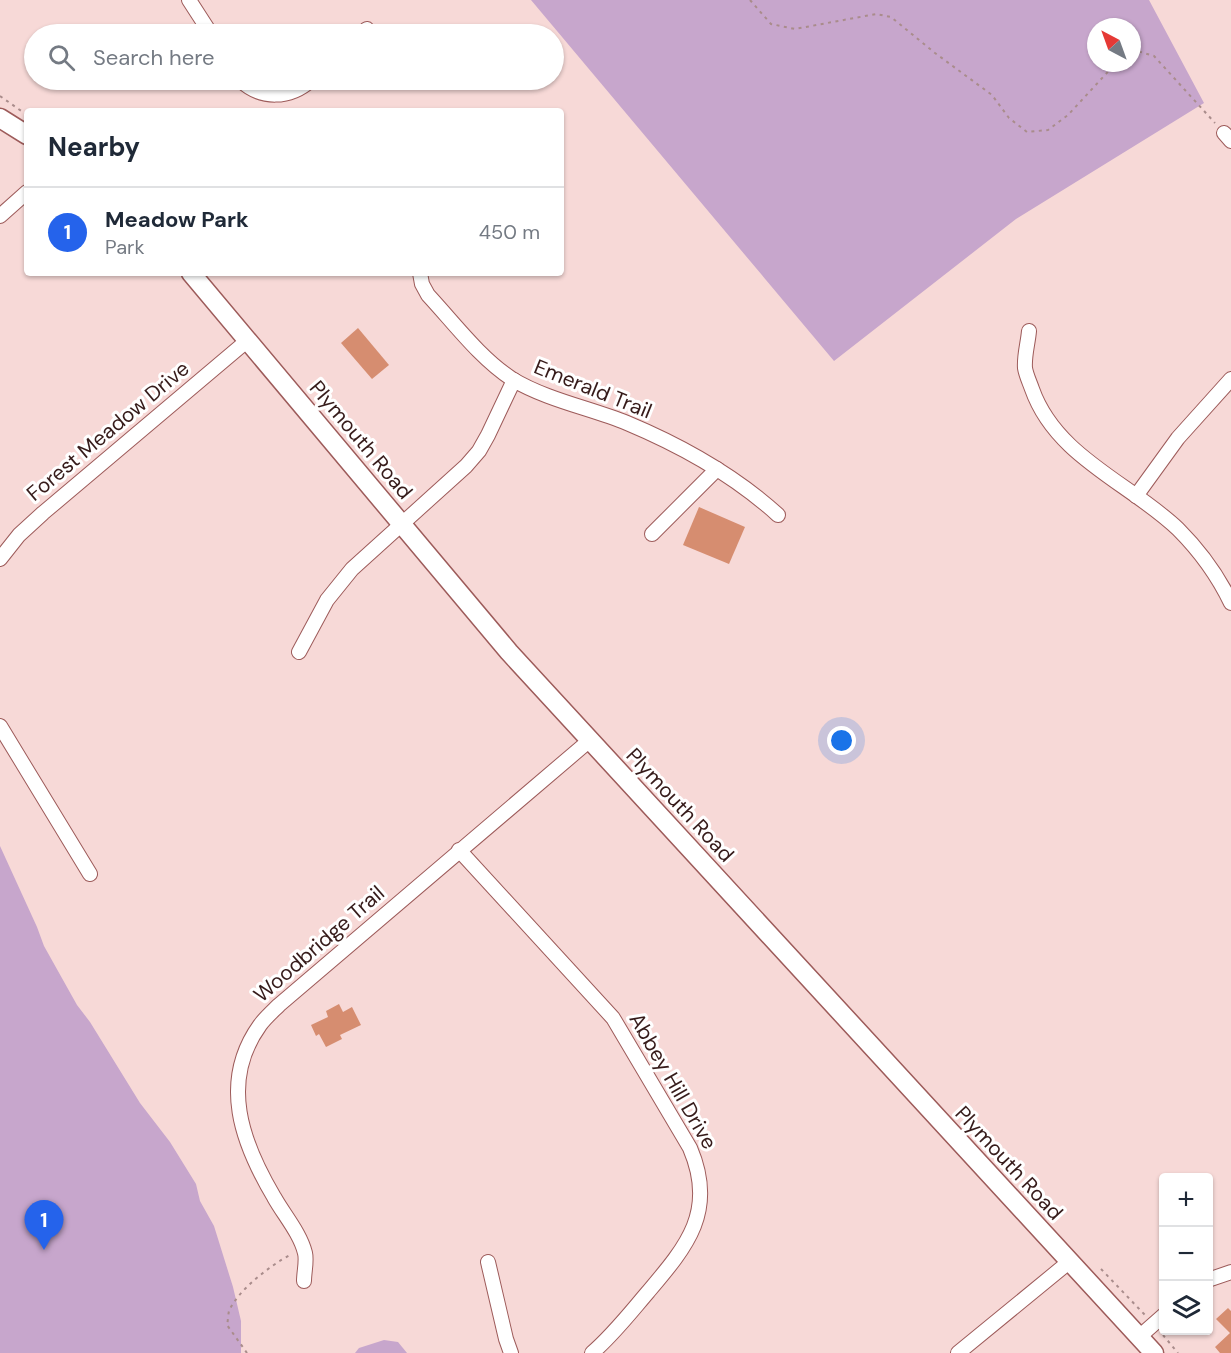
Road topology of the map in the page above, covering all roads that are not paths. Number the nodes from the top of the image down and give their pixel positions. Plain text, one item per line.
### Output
1 (189, 0) edge
2 (205, 24) edge
3 (255, 90) edge
4 (297, 90) edge
5 (0, 118) edge
6 (24, 133) edge
7 (24, 195) edge
8 (0, 216) edge
9 (194, 276) edge
10 (421, 276) edge
11 (1029, 331) dead end
12 (248, 340) junction
13 (1231, 379) edge
14 (514, 380) junction
15 (717, 469) junction
16 (1136, 496) junction
17 (778, 515) dead end
18 (402, 524) junction
19 (652, 534) dead end
20 (0, 559) edge
21 (1231, 603) edge
22 (299, 652) dead end
23 (0, 726) edge
24 (590, 740) junction
25 (459, 850) junction
26 (90, 874) dead end
27 (1069, 1262) junction
28 (488, 1263) dead end
29 (1231, 1272) edge
30 (1213, 1279) edge
31 (304, 1281) dead end
32 (1158, 1319) edge
33 (1139, 1337) junction
34 (511, 1353) edge
35 (592, 1353) edge
36 (958, 1353) edge
37 (1154, 1353) edge

1 - 2 street
3 - 4 street
5 - 6 main road
7 - 8 street
9 - 12 main road, Plymouth Road
10 - 14 street, Emerald Trail
11 - 16 street
12 - 18 main road, Plymouth Road
12 - 20 street, Forest Meadow Drive
13 - 16 street
14 - 15 street, Emerald Trail
14 - 18 street
15 - 17 street, Emerald Trail
15 - 19 street
16 - 21 street
18 - 22 street
18 - 24 main road, Plymouth Road
23 - 26 street
24 - 25 street, Woodbridge Trail
24 - 27 main road, Plymouth Road
25 - 31 street, Woodbridge Trail
25 - 35 street, Abbey Hill Drive
27 - 33 main road, Plymouth Road
27 - 36 street
28 - 34 street
29 - 30 street
32 - 33 street
33 - 37 main road, Plymouth Road

